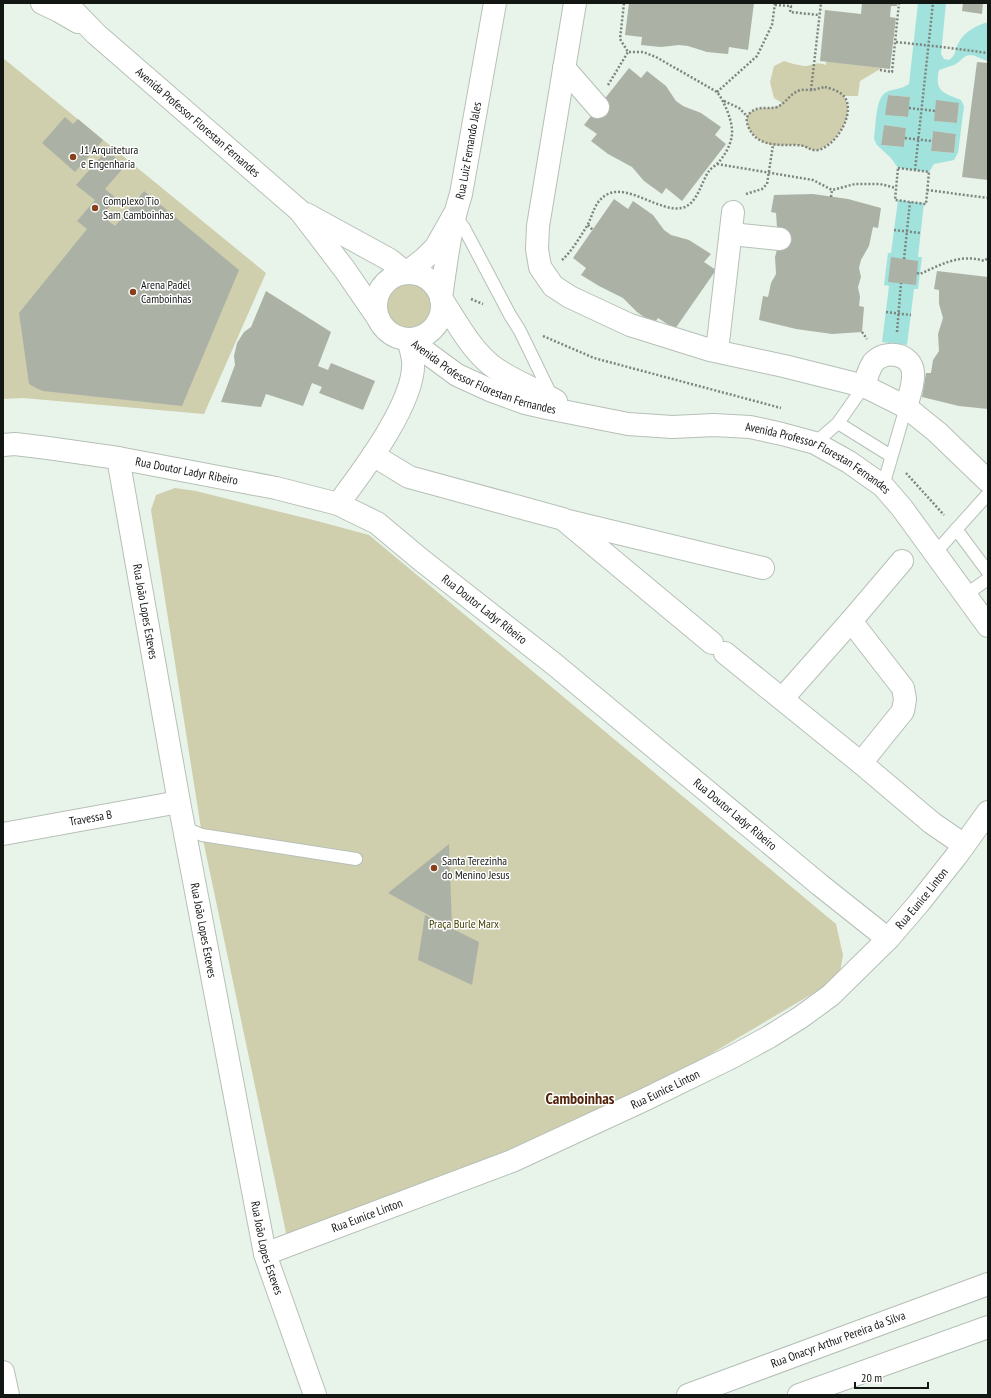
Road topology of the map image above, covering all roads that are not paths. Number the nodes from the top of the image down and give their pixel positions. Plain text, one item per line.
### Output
1 (42, 3) edge
2 (66, 3) edge
3 (495, 3) edge
4 (574, 3) edge
5 (96, 34) junction
6 (564, 68) junction
7 (595, 104) road end
8 (300, 211) junction
9 (734, 212) road end
10 (454, 216) junction
11 (731, 234) junction
12 (780, 239) dead end
13 (406, 273) junction
14 (441, 298) junction
15 (378, 318) junction
16 (408, 339) junction
17 (717, 351) junction
18 (864, 386) junction
19 (552, 399) junction
20 (906, 407) junction
21 (578, 414) junction
22 (838, 423) junction
23 (815, 443) junction
24 (3, 445) edge
25 (373, 455) junction
26 (891, 456) junction
27 (118, 458) junction
28 (988, 481) edge
29 (883, 486) junction
30 (988, 494) edge
31 (338, 504) junction
32 (563, 519) junction
33 (956, 528) junction
34 (935, 553) junction
35 (902, 561) dead end
36 (764, 568) dead end
37 (988, 572) edge
38 (988, 579) edge
39 (965, 595) junction
40 (851, 621) junction
41 (988, 626) edge
42 (782, 699) junction
43 (861, 763) junction
44 (179, 802) junction
45 (988, 812) edge
46 (185, 828) junction
47 (3, 834) edge
48 (964, 845) junction
49 (356, 859) dead end
50 (888, 939) junction
51 (265, 1254) junction
52 (988, 1284) edge
53 (988, 1326) edge
54 (3, 1372) edge
55 (8, 1395) edge
56 (315, 1395) edge
57 (688, 1395) edge
58 (799, 1395) edge

1 - 5 street, Avenida Professor Florestan Fernandes
2 - 5 street, Avenida Professor Florestan Fernandes
3 - 10 street, Rua Luiz Fernando Jales
4 - 6 street
5 - 8 street, Avenida Professor Florestan Fernandes
6 - 7 street
6 - 17 street
8 - 13 street, Avenida Professor Florestan Fernandes
8 - 15 street, Avenida Professor Florestan Fernandes
9 - 11 street
10 - 13 street
10 - 14 street, Rua Luiz Fernando Jales
10 - 19 lane
11 - 12 street
11 - 17 street
13 - 14 street
13 - 15 street
14 - 16 street
14 - 19 street, Avenida Professor Florestan Fernandes
15 - 16 street
16 - 21 street, Avenida Professor Florestan Fernandes
16 - 25 street, Avenida Professor Florestan Fernandes
17 - 18 street
18 - 20 street
18 - 20 street
18 - 22 lane
19 - 21 street, Avenida Professor Florestan Fernandes
20 - 26 lane
20 - 28 street
21 - 23 street, Avenida Professor Florestan Fernandes
22 - 23 lane
22 - 26 lane
23 - 29 street, Avenida Professor Florestan Fernandes
24 - 27 street, Rua Doutor Ladyr Ribeiro
25 - 31 street, Avenida Professor Florestan Fernandes
25 - 32 street
26 - 29 lane
27 - 31 street, Rua Doutor Ladyr Ribeiro
27 - 44 street, Rua João Lopes Esteves
29 - 34 street, Avenida Professor Florestan Fernandes
30 - 33 lane
31 - 50 street, Rua Doutor Ladyr Ribeiro
32 - 36 street
32 - 42 street
33 - 34 lane
33 - 37 lane
34 - 39 street, Avenida Professor Florestan Fernandes
35 - 40 street
38 - 39 lane
39 - 41 street, Avenida Professor Florestan Fernandes
40 - 42 street
40 - 43 street
42 - 43 street
43 - 48 street
44 - 46 street, Rua João Lopes Esteves
44 - 47 street, Travessa B
45 - 48 street, Rua Eunice Linton
46 - 49 lane
46 - 51 street, Rua João Lopes Esteves
48 - 50 street, Rua Eunice Linton
50 - 51 street, Rua Eunice Linton
51 - 56 street, Rua João Lopes Esteves
52 - 57 street, Rua Onacyr Arthur Pereira da Silva
53 - 58 street
54 - 55 street

